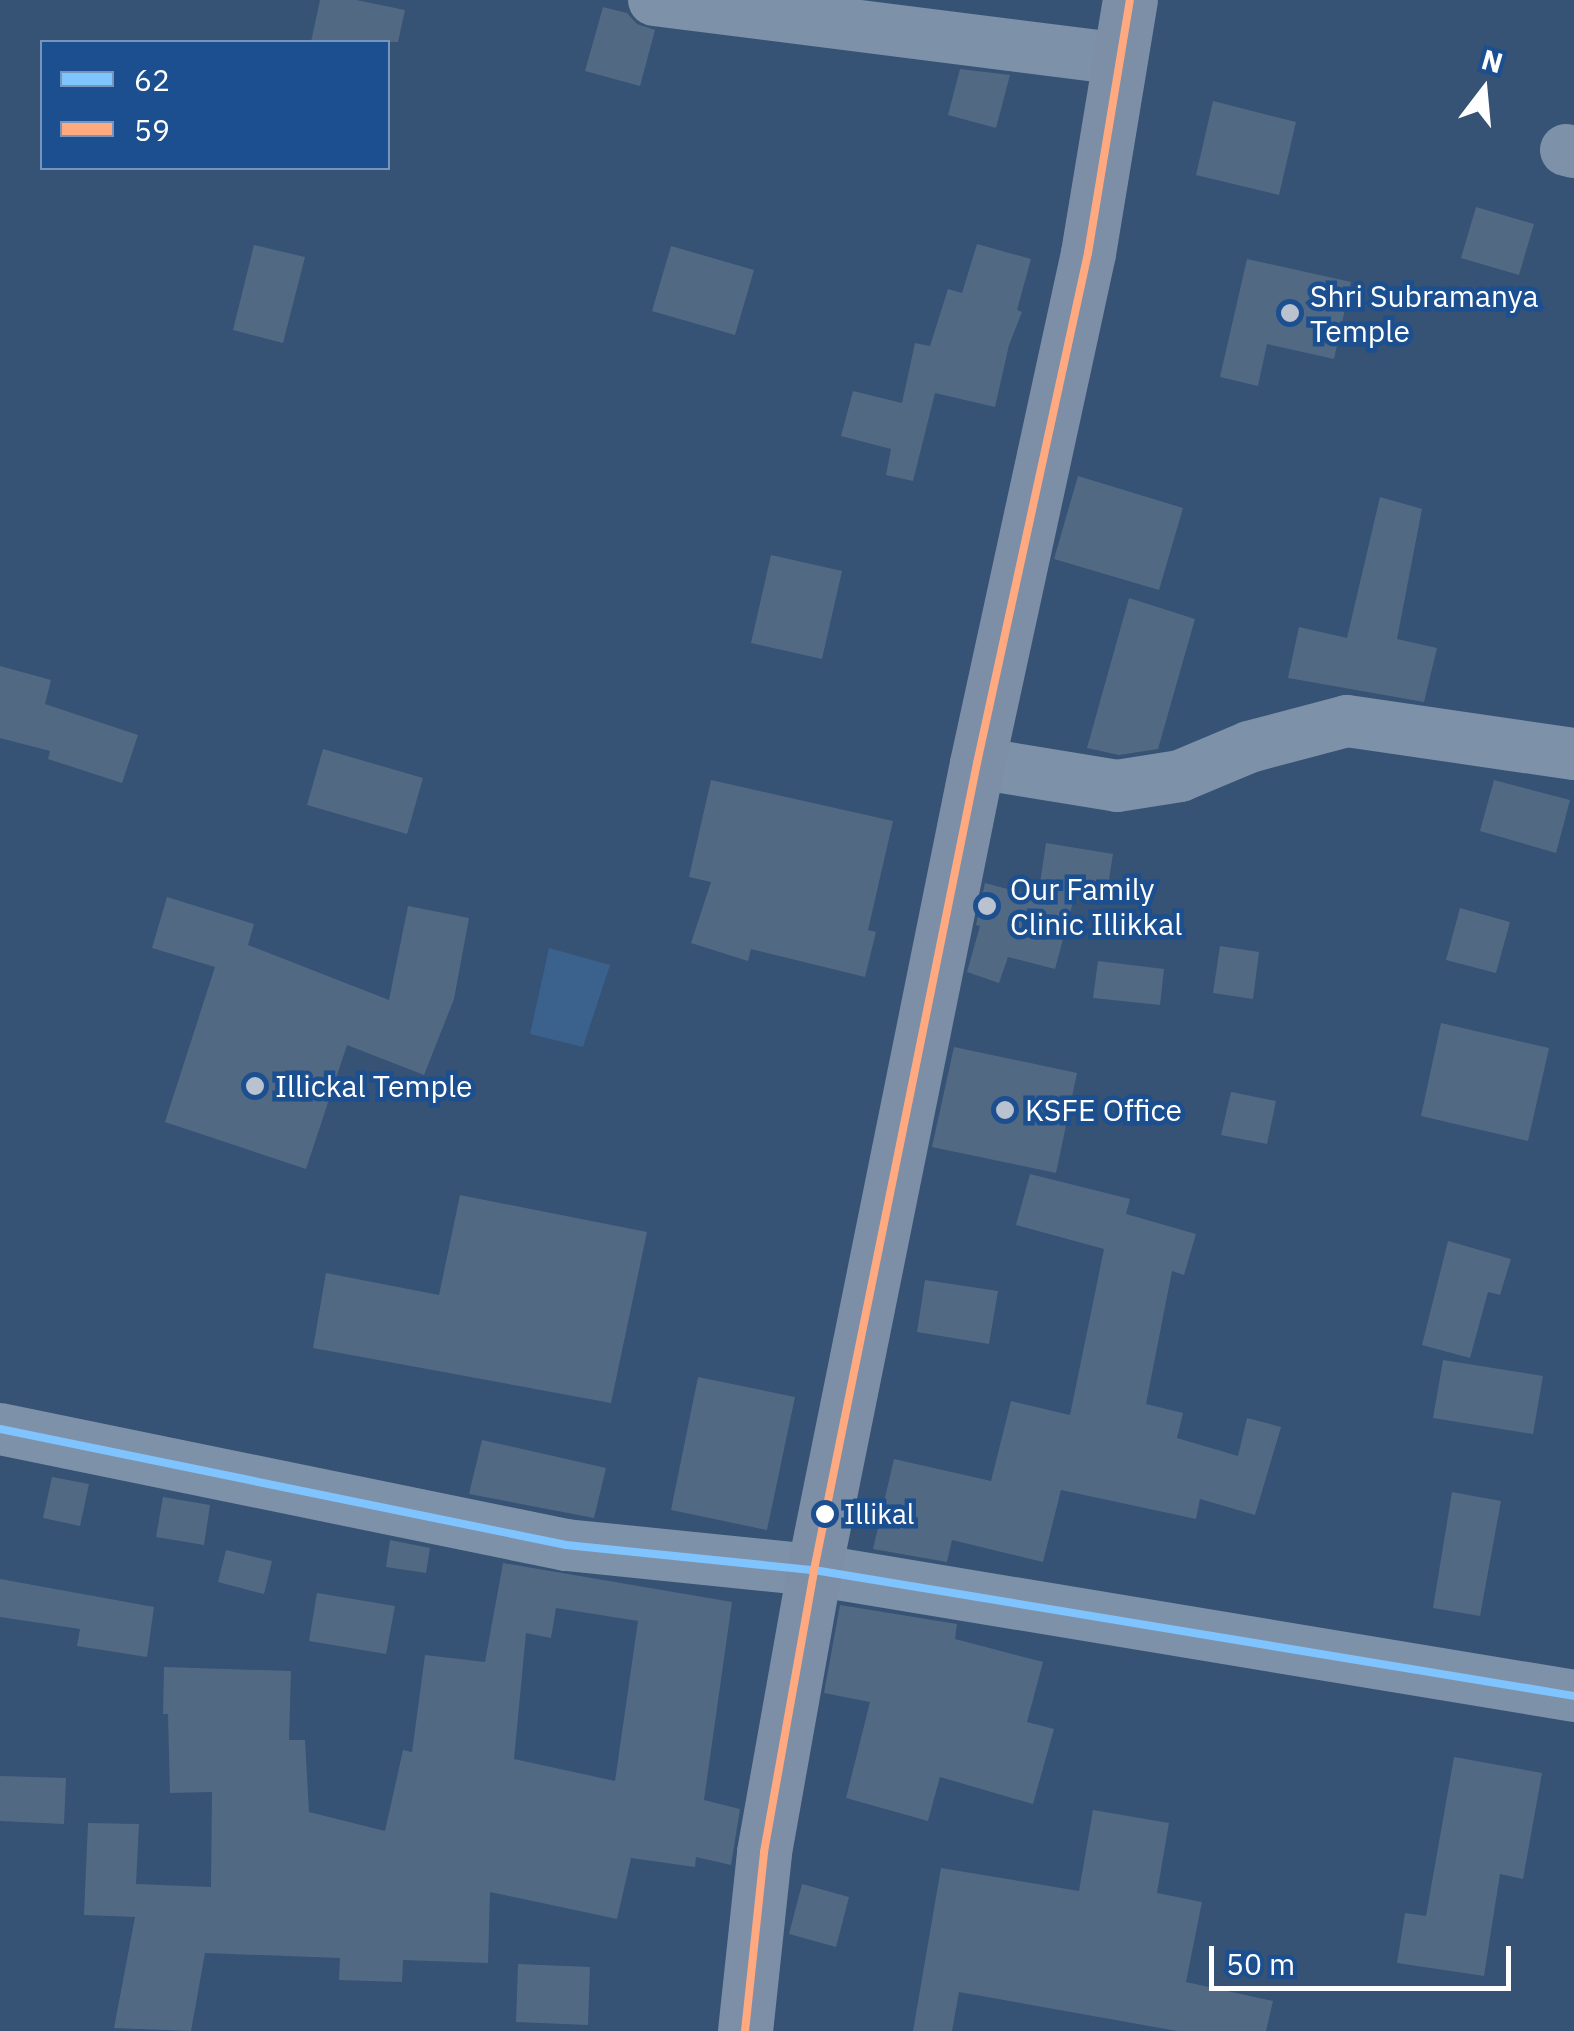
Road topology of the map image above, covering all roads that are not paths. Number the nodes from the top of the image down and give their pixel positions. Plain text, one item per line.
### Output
1 (654, 0) edge
2 (1130, 0) edge
3 (1120, 59) junction
4 (1574, 754) edge
5 (977, 763) junction
6 (0, 1429) edge
7 (814, 1570) junction
8 (1574, 1696) edge
9 (745, 2031) edge

1 - 3 street
2 - 3 main road
3 - 5 main road
4 - 5 street
5 - 7 main road
6 - 7 street
7 - 8 street
7 - 9 main road

